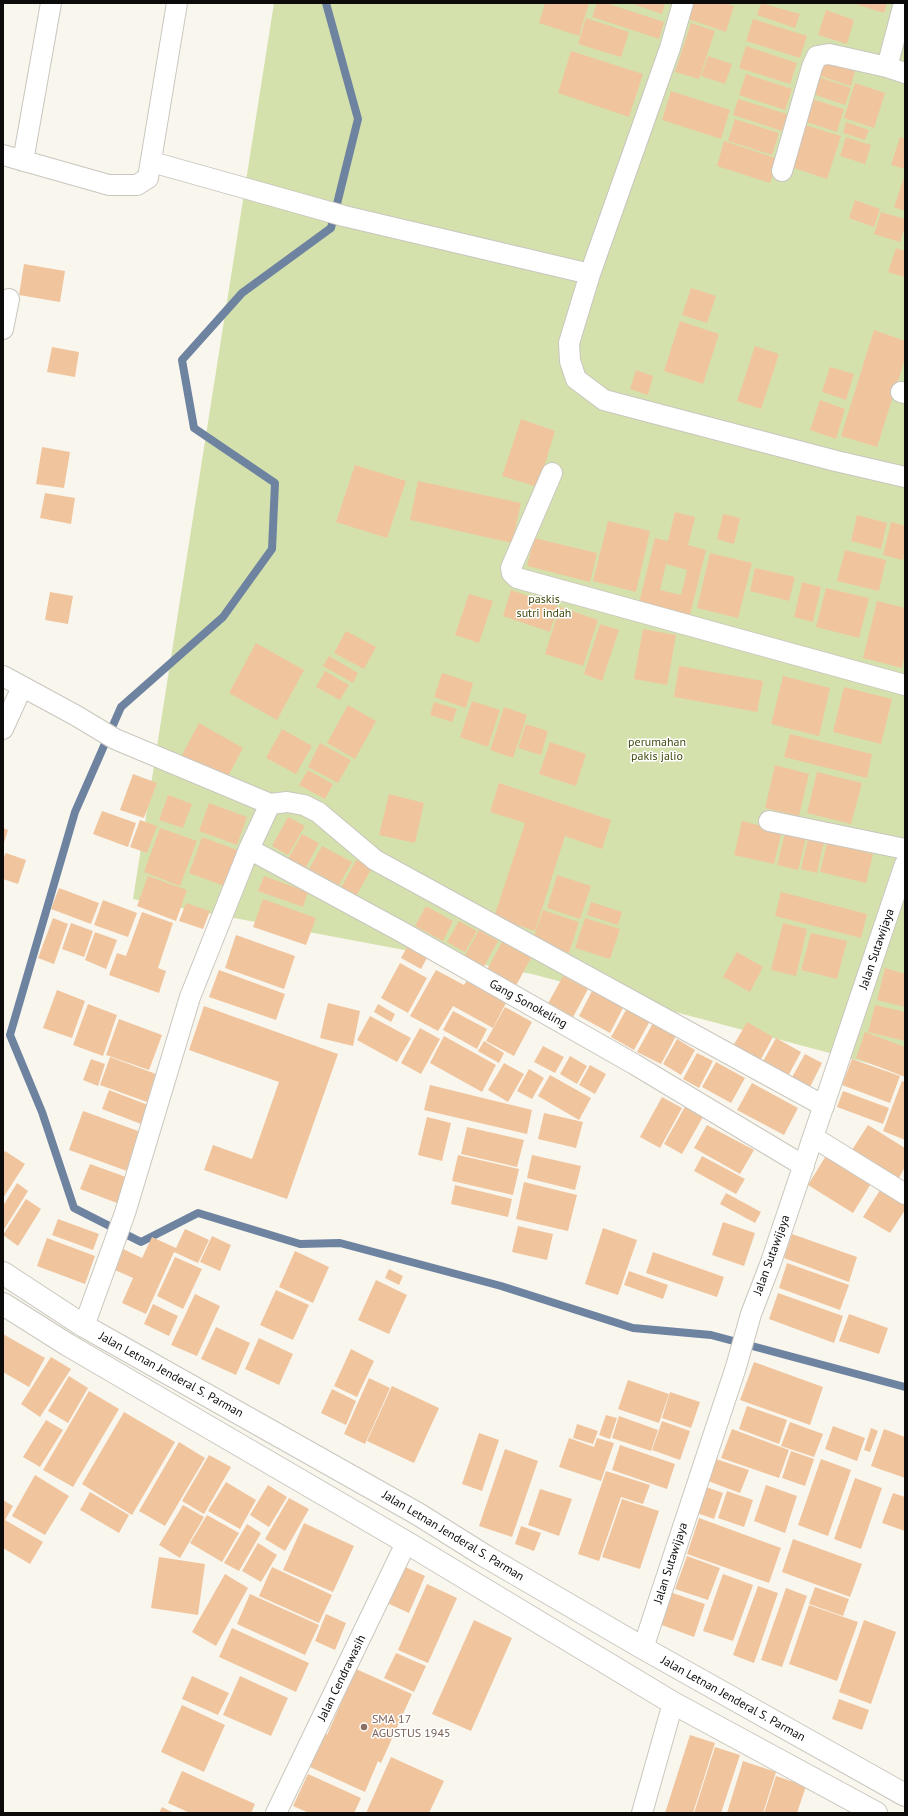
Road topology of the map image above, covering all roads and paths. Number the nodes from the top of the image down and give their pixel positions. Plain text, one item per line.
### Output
1 (51, 3) edge
2 (177, 3) edge
3 (683, 3) edge
4 (904, 3) edge
5 (896, 70) edge
6 (3, 155) edge
7 (23, 160) junction
8 (152, 162) junction
9 (782, 171) dead end
10 (590, 274) junction
11 (8, 299) dead end
12 (3, 329) edge
13 (552, 473) dead end
14 (905, 477) edge
15 (3, 676) edge
16 (905, 685) edge
17 (22, 687) junction
18 (3, 729) edge
19 (270, 804) junction
20 (768, 821) dead end
21 (249, 849) junction
22 (905, 849) edge
23 (905, 864) edge
24 (897, 911) edge
25 (824, 1106) junction
26 (813, 1136) junction
27 (804, 1166) junction
28 (905, 1194) edge
29 (3, 1273) edge
30 (3, 1304) edge
31 (84, 1326) junction
32 (406, 1543) junction
33 (643, 1648) junction
34 (673, 1703) junction
35 (905, 1795) edge
36 (276, 1813) edge
37 (642, 1813) edge
38 (876, 1813) edge

1 - 7 street
2 - 8 street
3 - 10 street
4 - 5 street
5 - 9 street
6 - 7 street
7 - 8 street
8 - 10 street
10 - 14 street
11 - 12 street
13 - 16 street
15 - 17 street
17 - 18 street
17 - 19 street
19 - 21 street
19 - 25 street
20 - 22 street
21 - 27 street, Gang Sonokeling
21 - 31 street
23 - 24 street, Jalan Sutawijaya
24 - 25 street, Jalan Sutawijaya
25 - 26 street, Jalan Sutawijaya
26 - 27 street, Jalan Sutawijaya
26 - 28 street
27 - 33 street, Jalan Sutawijaya
29 - 31 highway, Jalan Letnan Jenderal S. Parman
30 - 32 highway, Jalan Letnan Jenderal S. Parman
31 - 33 highway, Jalan Letnan Jenderal S. Parman
32 - 34 highway, Jalan Letnan Jenderal S. Parman
32 - 36 street, Jalan Cendrawasih
33 - 35 highway, Jalan Letnan Jenderal S. Parman
34 - 37 street
34 - 38 highway, Jalan Letnan Jenderal S. Parman

